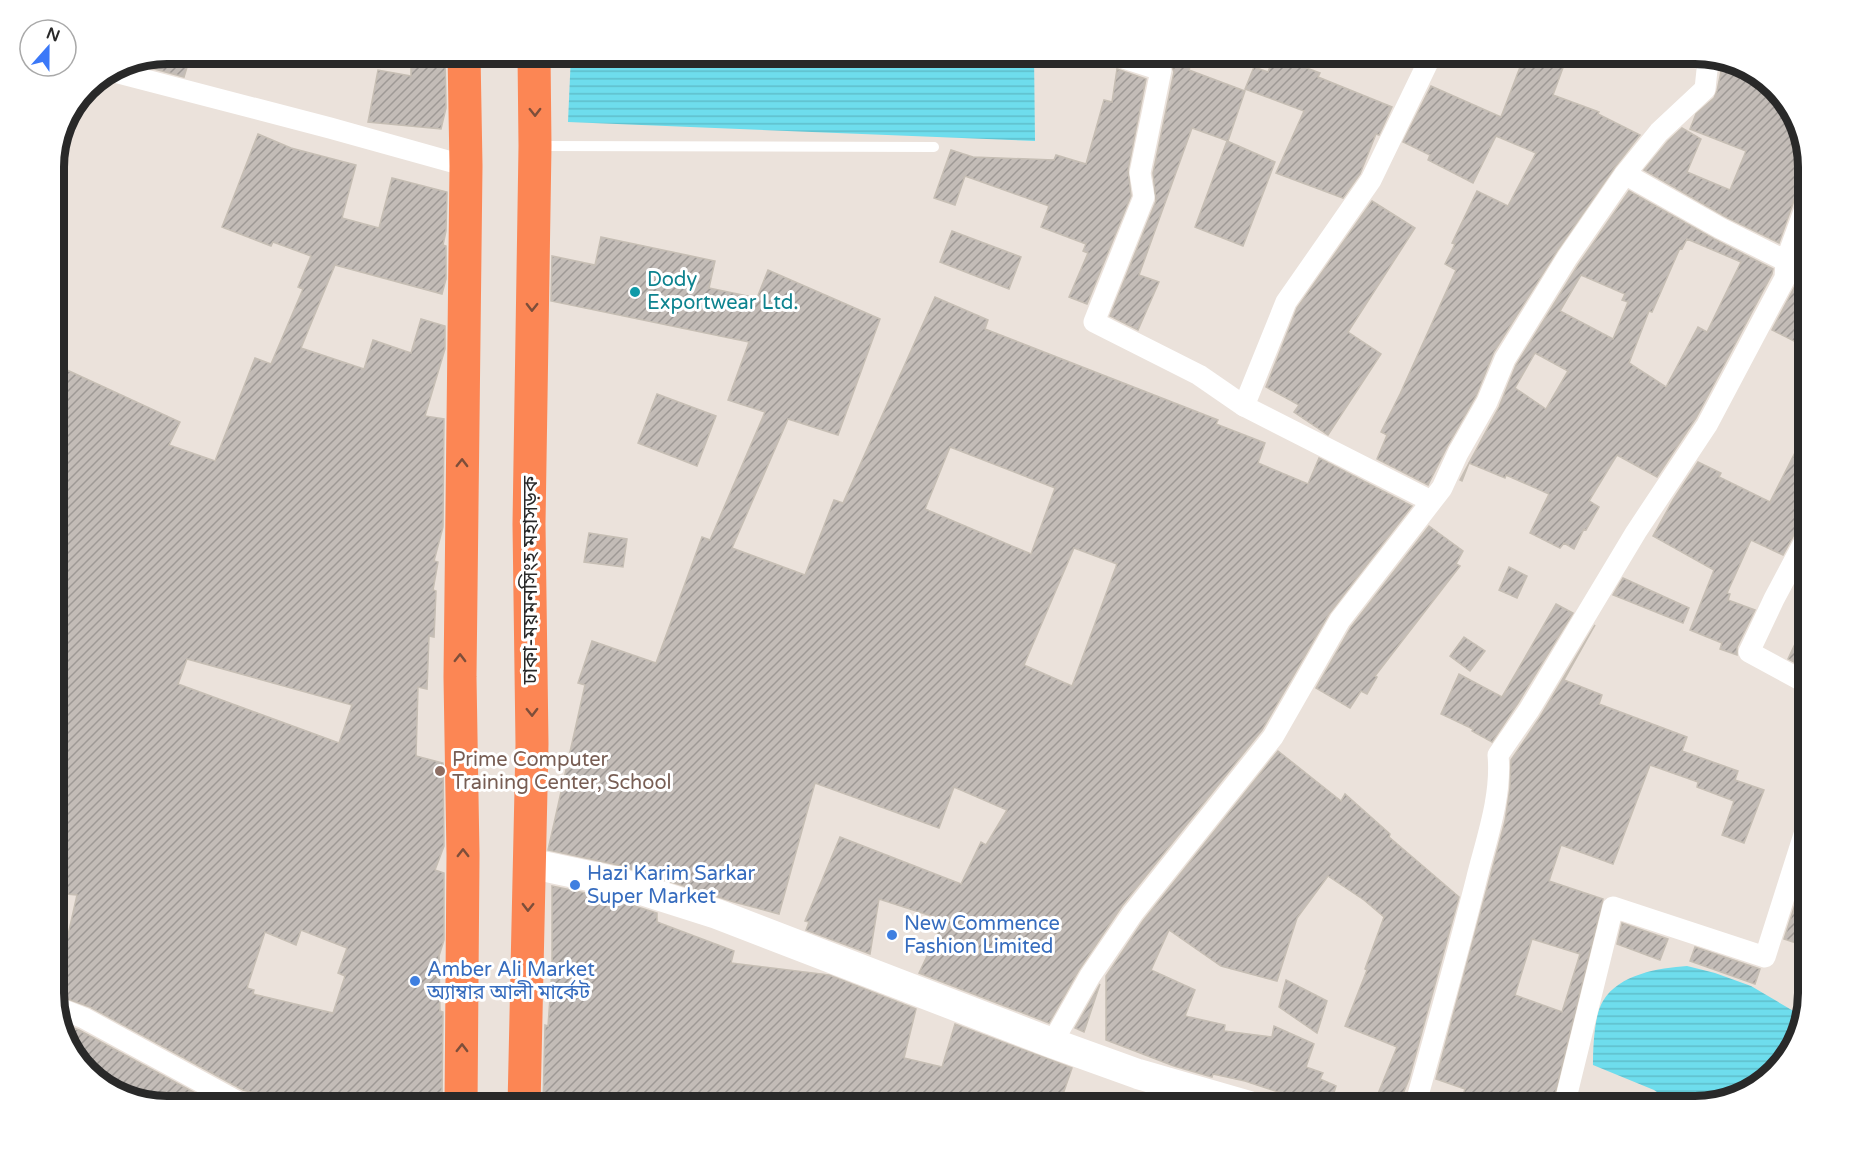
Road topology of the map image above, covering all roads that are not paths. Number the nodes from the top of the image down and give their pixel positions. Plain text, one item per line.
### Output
1 (464, 64) edge
2 (534, 64) edge
3 (1142, 64) edge
4 (1427, 64) edge
5 (1709, 65) edge
6 (123, 75) edge
7 (535, 146) junction
8 (934, 147) dead end
9 (466, 166) junction
10 (1625, 174) junction
11 (1797, 230) edge
12 (1786, 261) junction
13 (1244, 406) junction
14 (1431, 501) junction
15 (1797, 556) edge
16 (1798, 678) edge
17 (1798, 854) edge
18 (528, 863) junction
19 (66, 1011) edge
20 (1052, 1043) junction
21 (227, 1096) edge
22 (461, 1096) edge
23 (524, 1096) edge
24 (1214, 1096) edge
25 (1418, 1096) edge
26 (1566, 1096) edge

1 - 9 highway
2 -> 7 highway, ঢাকা-ময়মনসিংহ মহাসড়ক
3 - 13 street
4 - 13 street
5 - 10 street
6 - 9 street
7 - 8 lane
7 -> 18 highway, ঢাকা-ময়মনসিংহ মহাসড়ক
22 -> 9 highway
10 - 12 street
10 - 14 street
11 - 12 street
12 - 25 street
13 - 14 street
14 - 20 street
15 - 16 street
17 - 26 street
18 - 20 street
18 -> 23 highway, ঢাকা-ময়মনসিংহ মহাসড়ক
19 - 21 street
20 - 24 street

